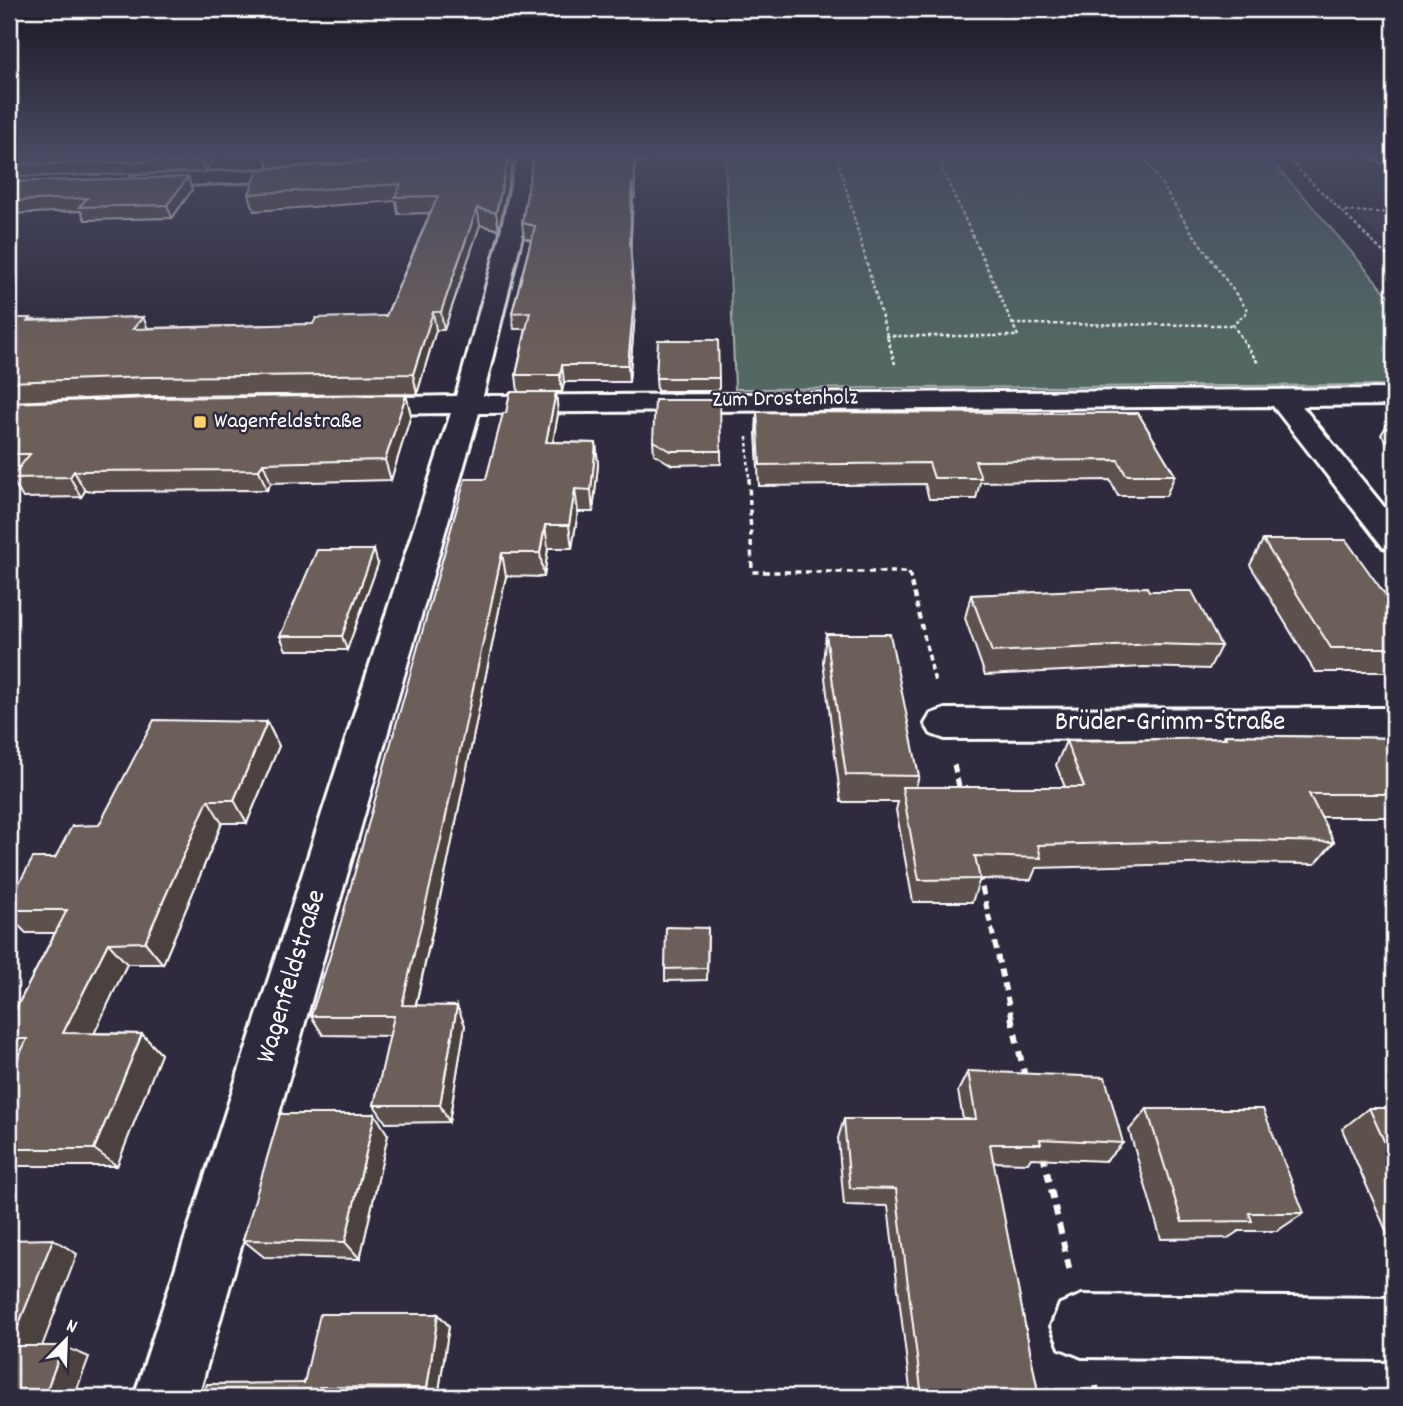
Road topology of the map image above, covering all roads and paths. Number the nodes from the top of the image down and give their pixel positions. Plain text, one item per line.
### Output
1 (513, 219) edge
2 (854, 219) edge
3 (965, 219) edge
4 (1183, 219) edge
5 (1351, 219) edge
6 (1394, 263) edge
7 (1012, 324) junction
8 (1233, 325) junction
9 (1394, 397) edge
10 (1281, 398) junction
11 (746, 401) junction
12 (467, 405) junction
13 (331, 406) edge
14 (1394, 540) edge
15 (1394, 723) edge
16 (945, 724) junction
17 (963, 804) edge
18 (978, 871) edge
19 (1027, 1085) edge
20 (1042, 1152) edge
21 (1082, 1326) junction
22 (1394, 1329) edge
23 (166, 1397) edge
24 (1098, 1397) edge

1 - 12 street, Wagenfeldstraße
2 - 7 path
3 - 7 path
4 - 8 path
5 - 6 path
7 - 8 path
8 - 10 path
9 - 10 street, Zum Drostenholz
10 - 11 street, Zum Drostenholz
10 - 14 street
11 - 12 street, Zum Drostenholz
11 - 16 path
12 - 13 street, Zum Drostenholz
12 - 23 street, Wagenfeldstraße
15 - 16 street, Brüder-Grimm-Straße
16 - 17 path
18 - 19 path
20 - 21 path
21 - 22 street
21 - 24 path

